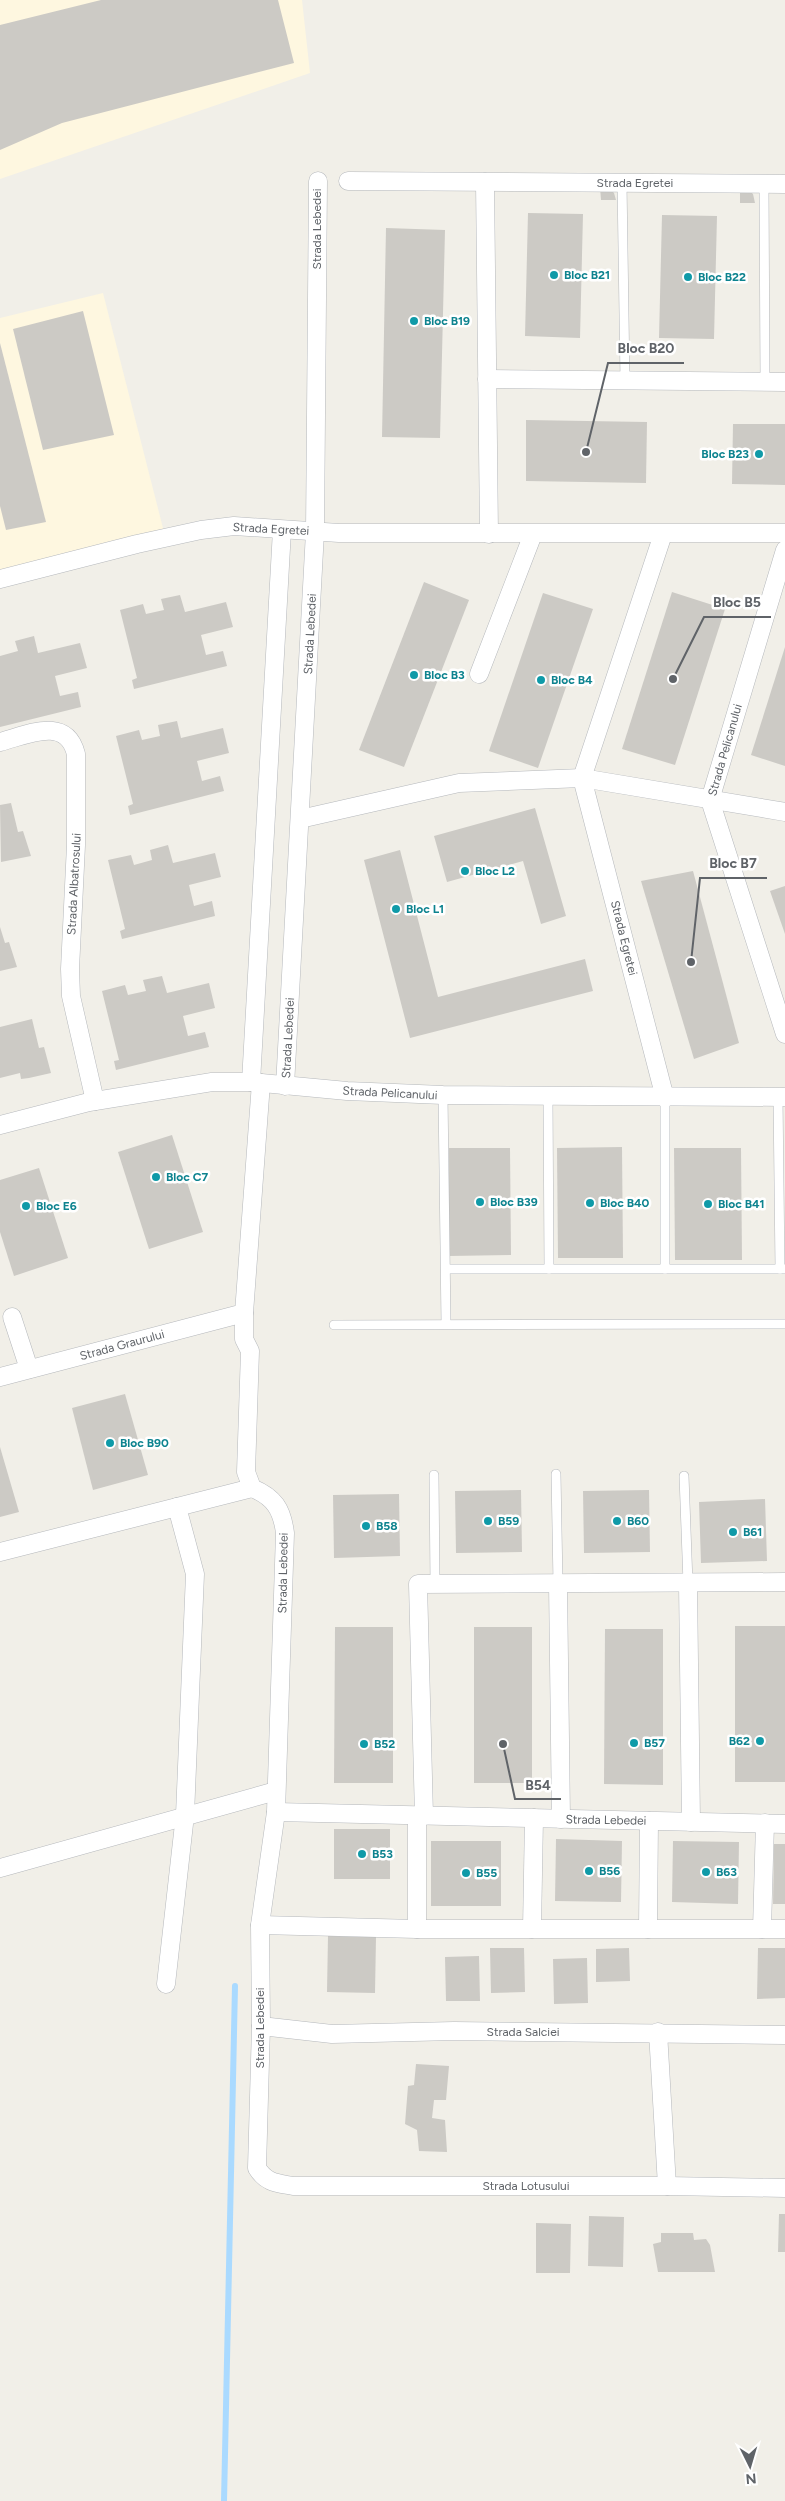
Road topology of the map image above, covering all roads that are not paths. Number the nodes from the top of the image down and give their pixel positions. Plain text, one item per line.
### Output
1 (348, 181) dead end
2 (318, 182) dead end
3 (485, 182) junction
4 (622, 183) junction
5 (764, 184) junction
6 (785, 184) edge
7 (488, 379) junction
8 (625, 380) junction
9 (764, 381) junction
10 (785, 382) edge
11 (282, 530) junction
12 (315, 532) junction
13 (785, 532) edge
14 (488, 534) junction
15 (533, 534) junction
16 (662, 534) junction
17 (785, 550) edge
18 (0, 579) edge
19 (479, 674) dead end
20 (0, 742) edge
21 (582, 778) junction
22 (710, 800) junction
23 (785, 812) edge
24 (300, 819) junction
25 (785, 1034) edge
26 (256, 1083) junction
27 (286, 1086) junction
28 (443, 1095) junction
29 (548, 1096) junction
30 (782, 1097) edge
31 (665, 1098) junction
32 (96, 1101) junction
33 (0, 1125) edge
34 (446, 1269) junction
35 (549, 1269) junction
36 (664, 1269) junction
37 (783, 1269) edge
38 (244, 1313) junction
39 (12, 1317) dead end
40 (446, 1323) junction
41 (785, 1324) edge
42 (334, 1325) dead end
43 (28, 1369) junction
44 (0, 1376) edge
45 (556, 1474) dead end
46 (434, 1475) dead end
47 (684, 1476) dead end
48 (252, 1488) junction
49 (177, 1507) junction
50 (0, 1552) edge
51 (785, 1582) edge
52 (558, 1583) junction
53 (688, 1583) junction
54 (435, 1584) junction
55 (276, 1791) junction
56 (276, 1812) junction
57 (185, 1816) junction
58 (421, 1816) junction
59 (534, 1818) junction
60 (561, 1819) junction
61 (649, 1821) junction
62 (691, 1822) junction
63 (765, 1823) junction
64 (785, 1824) edge
65 (0, 1868) edge
66 (260, 1925) junction
67 (417, 1929) junction
68 (532, 1929) junction
69 (648, 1929) junction
70 (762, 1929) junction
71 (785, 1929) edge
72 (166, 1984) dead end
73 (261, 2026) junction
74 (658, 2032) junction
75 (785, 2035) edge
76 (268, 2181) joint
77 (667, 2186) junction
78 (785, 2188) edge

1 - 3 street, Strada Egretei
2 - 12 street, Strada Lebedei
3 - 4 street, Strada Egretei
3 - 7 street
4 - 5 street, Strada Egretei
4 - 8 lane
5 - 6 street, Strada Egretei
5 - 9 lane
7 - 8 street
7 - 14 street
8 - 9 street
9 - 10 street
11 - 12 street, Strada Egretei
11 - 18 street, Strada Egretei
11 - 26 street, Strada Lebedei
12 - 14 street, Strada Egretei
12 - 24 street, Strada Lebedei
13 - 16 street, Strada Egretei
14 - 15 street, Strada Egretei
15 - 16 street, Strada Egretei
15 - 19 street
16 - 21 street
17 - 22 street, Strada Pelicanului
20 - 32 street, Strada Albatrosului
21 - 22 street
21 - 24 street
21 - 31 street, Strada Egretei
22 - 23 street
22 - 25 street, Strada Pelicanului
24 - 27 street, Strada Lebedei
26 - 27 street, Strada Pelicanului
26 - 32 street, Strada Pelicanului
26 - 38 street, Strada Lebedei
27 - 28 street, Strada Pelicanului
28 - 29 street, Strada Pelicanului
28 - 34 lane
29 - 31 street, Strada Pelicanului
29 - 35 lane
30 - 31 street, Strada Pelicanului
30 - 37 lane
31 - 36 lane
32 - 33 street, Strada Pelicanului
34 - 35 lane
34 - 40 lane
35 - 36 lane
36 - 37 lane
38 - 43 street, Strada Graurului
38 - 48 street, Strada Lebedei
39 - 43 street
40 - 41 lane
40 - 42 lane
43 - 44 street, Strada Graurului
45 - 52 lane
46 - 54 lane
47 - 53 lane
48 - 49 street
48 - 55 street, Strada Lebedei
49 - 50 street
49 - 57 street
51 - 53 street
52 - 53 street
52 - 54 street
52 - 60 street
53 - 62 street
54 - 58 street
55 - 56 street, Strada Lebedei
55 - 57 street
56 - 58 street, Strada Lebedei
56 - 66 street, Strada Lebedei
57 - 65 street
57 - 72 street
58 - 59 street, Strada Lebedei
58 - 67 street
59 - 60 street, Strada Lebedei
59 - 68 street
60 - 61 street, Strada Lebedei
61 - 62 street, Strada Lebedei
61 - 69 street
62 - 63 street, Strada Lebedei
63 - 64 street, Strada Lebedei
63 - 70 street
66 - 67 street
66 - 73 street, Strada Lebedei
67 - 68 street
68 - 69 street
69 - 70 street
70 - 71 street
73 - 74 street, Strada Salciei
73 - 76 street, Strada Lebedei
74 - 75 street, Strada Salciei
74 - 77 street
76 - 77 street, Strada Lotusului
77 - 78 street, Strada Lotusului

